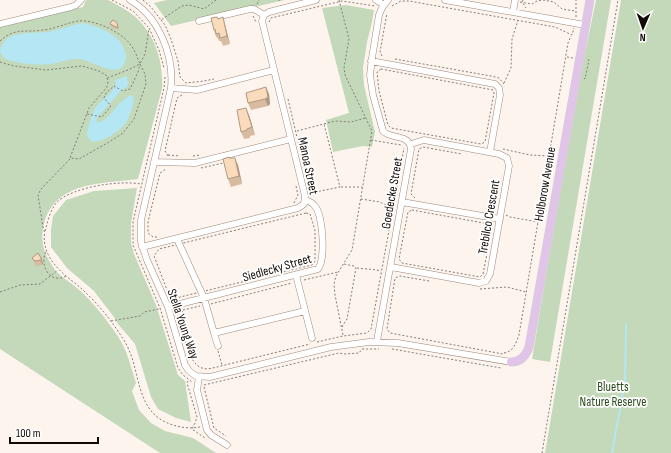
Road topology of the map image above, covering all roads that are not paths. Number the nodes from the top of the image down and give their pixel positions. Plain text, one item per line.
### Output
1 (81, 0) edge
2 (130, 0) edge
3 (316, 0) edge
4 (376, 0) edge
5 (445, 0) edge
6 (515, 0) edge
7 (590, 0) edge
8 (384, 4) edge
9 (513, 12) junction
10 (264, 16) junction
11 (199, 21) dead end
12 (0, 24) edge
13 (586, 25) junction
14 (371, 61) junction
15 (274, 70) junction
16 (171, 88) junction
17 (291, 139) junction
18 (410, 144) junction
19 (490, 152) junction
20 (154, 162) junction
21 (305, 197) junction
22 (402, 202) junction
23 (500, 216) junction
24 (178, 241) junction
25 (142, 247) junction
26 (390, 267) junction
27 (297, 278) junction
28 (202, 295) junction
29 (168, 308) junction
30 (305, 311) junction
31 (214, 333) junction
32 (312, 338) dead end
33 (377, 342) junction
34 (218, 346) road end
35 (511, 362) joint
36 (199, 380) junction
37 (227, 445) dead end

1 - 12 street
2 - 16 street, Stella Young Way
3 - 10 street
4 - 8 street
5 - 9 street
6 - 9 street
7 - 13 main road, Holborow Avenue
8 - 14 street, Goedecke Street
9 - 13 street
10 - 11 street
10 - 15 street, Manoa Street
13 - 35 main road, Holborow Avenue
14 - 18 street, Goedecke Street
14 - 19 street
15 - 16 street
15 - 17 street, Manoa Street
16 - 20 street, Stella Young Way
17 - 20 street
17 - 21 street, Manoa Street
18 - 19 street, Trebilco Crescent
18 - 22 street, Goedecke Street
19 - 23 street, Trebilco Crescent
20 - 25 street, Stella Young Way
21 - 24 street, Manoa Street
21 - 27 street, Siedlecky Street
22 - 23 street
22 - 26 street, Goedecke Street
23 - 26 street, Trebilco Crescent
24 - 25 street, Manoa Street
24 - 28 street
25 - 29 street, Stella Young Way
26 - 33 street, Goedecke Street
27 - 28 street, Siedlecky Street
27 - 30 street
28 - 29 street, Siedlecky Street
28 - 31 street
29 - 36 street, Stella Young Way
30 - 31 street
30 - 32 street
31 - 34 street
33 - 35 street, Stella Young Way
33 - 36 street, Stella Young Way
36 - 37 street

